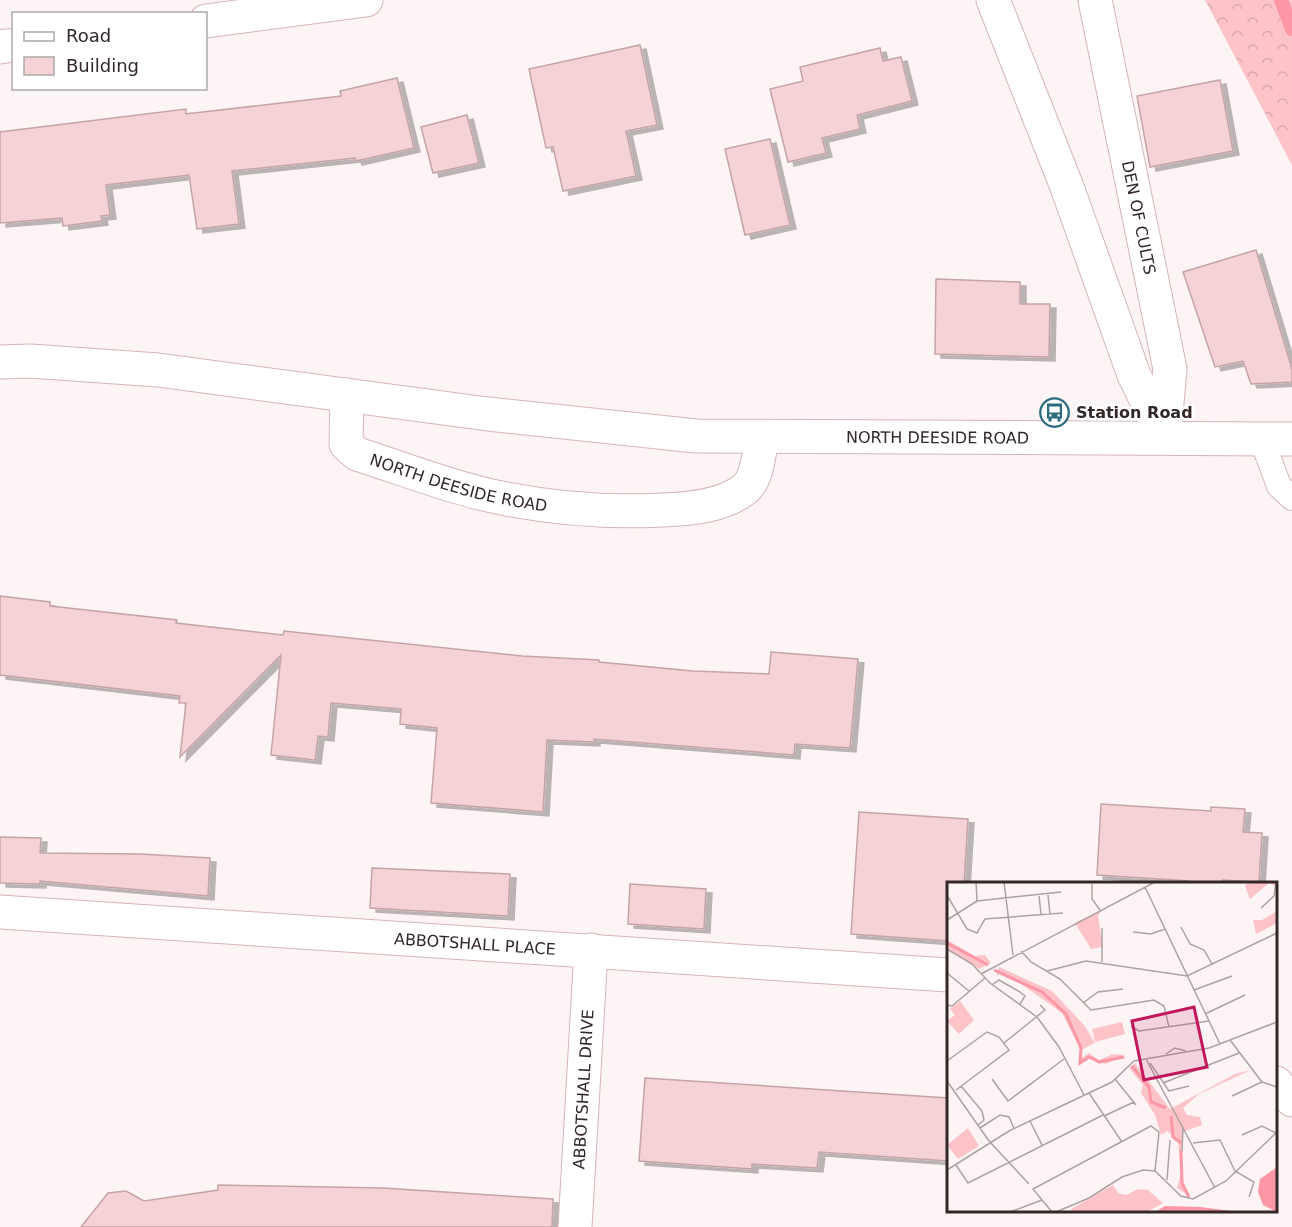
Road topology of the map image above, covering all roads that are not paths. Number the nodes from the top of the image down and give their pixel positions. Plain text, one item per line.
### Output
1 (366, 0) edge
2 (993, 0) edge
3 (1095, 0) edge
4 (207, 21) edge
5 (0, 362) edge
6 (347, 395) junction
7 (1164, 436) junction
8 (762, 437) junction
9 (1277, 439) edge
10 (1292, 498) edge
11 (0, 912) edge
12 (591, 950) junction
13 (947, 975) edge
14 (1277, 1085) edge
15 (1292, 1100) edge
16 (575, 1227) edge

1 - 4 street
2 - 7 street
3 - 7 street, DEN OF CULTS
5 - 6 street, NORTH DEESIDE ROAD
6 - 8 street, NORTH DEESIDE ROAD
6 - 8 street, NORTH DEESIDE ROAD
7 - 8 street, NORTH DEESIDE ROAD
7 - 9 street, NORTH DEESIDE ROAD
9 - 10 lane
11 - 12 street, ABBOTSHALL PLACE
12 - 13 street, ABBOTSHALL PLACE
12 - 16 street, ABBOTSHALL DRIVE
14 - 15 street

